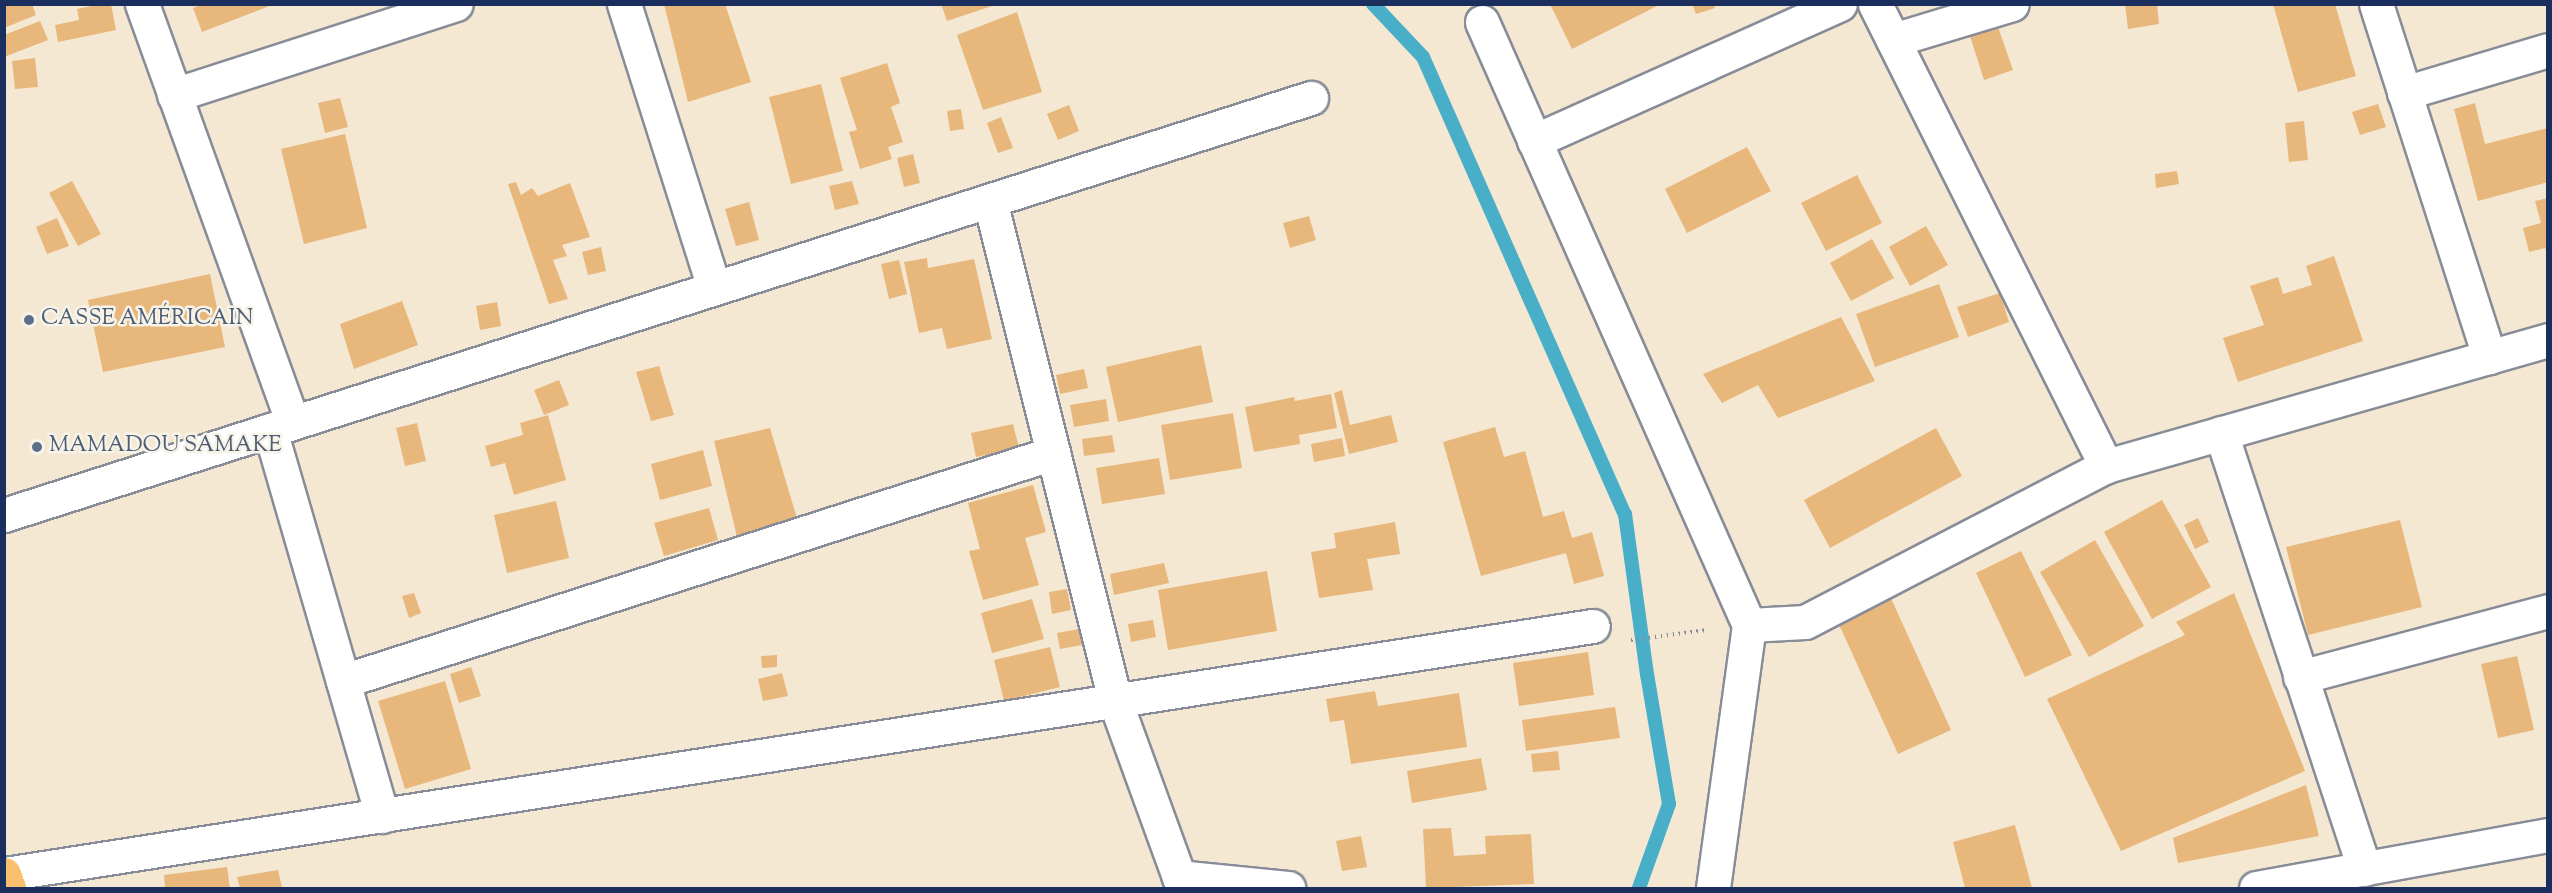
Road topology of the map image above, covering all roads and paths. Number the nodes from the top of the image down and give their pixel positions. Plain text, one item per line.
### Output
1 (142, 4) edge
2 (456, 4) edge
3 (624, 4) edge
4 (1840, 4) edge
5 (1875, 4) edge
6 (2012, 4) edge
7 (2376, 4) edge
8 (1482, 22) dead end
9 (1893, 40) junction
10 (2547, 50) edge
11 (2404, 93) junction
12 (174, 95) junction
13 (1311, 98) dead end
14 (1534, 141) junction
15 (990, 201) junction
16 (714, 288) junction
17 (2547, 340) edge
18 (2489, 357) junction
19 (282, 426) junction
20 (2222, 433) junction
21 (1053, 453) junction
22 (2106, 466) junction
23 (4, 515) edge
24 (2547, 611) edge
25 (1749, 625) junction
26 (1593, 626) dead end
27 (1669, 635) dead end
28 (1626, 640) dead end
29 (2301, 677) junction
30 (343, 681) junction
31 (1115, 701) junction
32 (382, 816) junction
33 (2547, 835) edge
34 (5, 874) edge
35 (2348, 877) edge
36 (1181, 883) edge
37 (9, 888) edge
38 (1288, 888) edge
39 (1713, 888) edge
40 (2256, 888) edge

1 - 12 street
2 - 12 street
3 - 16 street
4 - 14 street
5 - 9 street
6 - 9 street
7 - 11 street
8 - 14 street
9 - 22 street
10 - 11 street
11 - 18 street
12 - 19 street
13 - 15 street
14 - 25 street
15 - 16 street
15 - 21 street
16 - 19 street
17 - 18 street
18 - 20 street
19 - 23 street
19 - 30 street
20 - 22 street
20 - 29 street
21 - 30 street
21 - 31 street
22 - 25 street
24 - 29 street
25 - 39 street
26 - 31 street
27 - 28 path
29 - 35 street
30 - 32 street
31 - 32 street
31 - 36 street
32 - 34 street
33 - 35 street
34 - 37 main road
35 - 40 street
36 - 38 street

